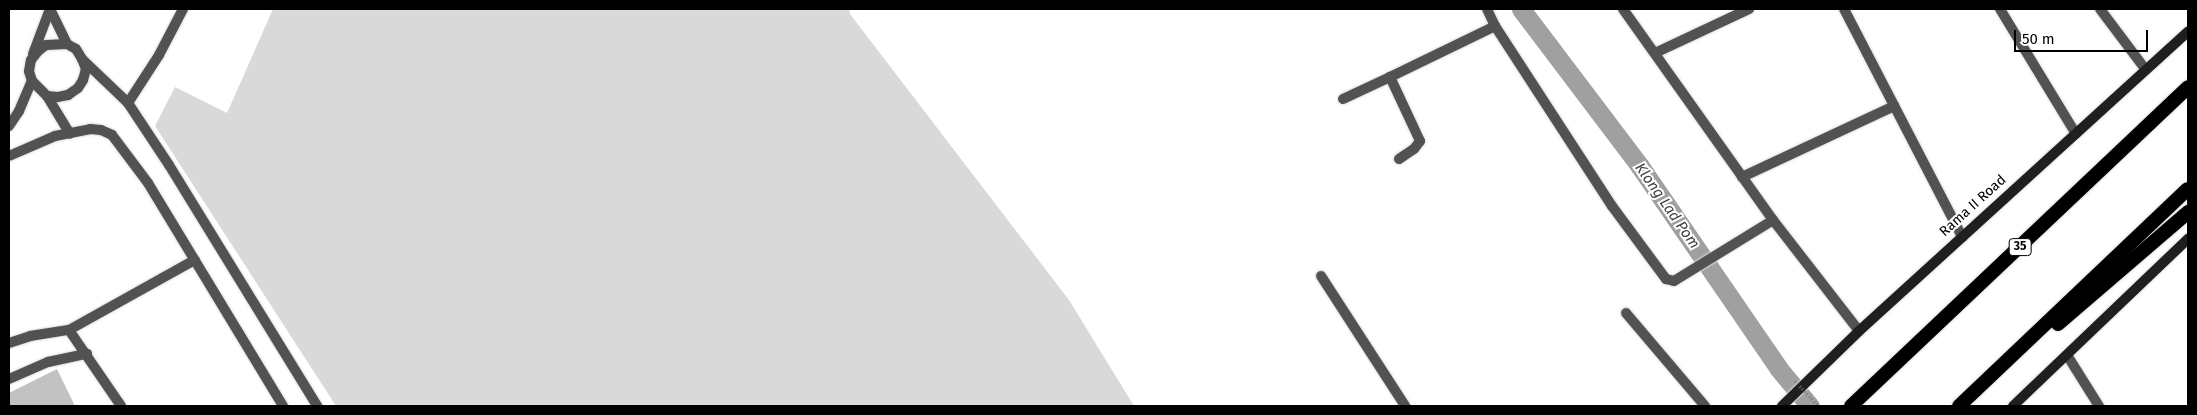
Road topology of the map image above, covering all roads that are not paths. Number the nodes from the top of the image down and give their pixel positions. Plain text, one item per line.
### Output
1 (50, 9) edge
2 (181, 9) edge
3 (1487, 9) edge
4 (1623, 9) edge
5 (1749, 9) edge
6 (1844, 9) edge
7 (2000, 9) edge
8 (2100, 9) edge
9 (1494, 26) junction
10 (2188, 32) edge
11 (67, 44) junction
12 (1654, 53) junction
13 (82, 59) junction
14 (31, 60) junction
15 (2146, 70) junction
16 (1390, 77) junction
17 (32, 81) junction
18 (2188, 87) edge
19 (47, 96) junction
20 (1343, 99) dead end
21 (128, 103) junction
22 (1894, 106) junction
23 (9, 126) edge
24 (70, 134) junction
25 (2076, 134) junction
26 (9, 156) edge
27 (1399, 159) dead end
28 (1742, 177) junction
29 (2188, 190) edge
30 (2188, 212) edge
31 (1773, 220) junction
32 (1962, 237) junction
33 (2188, 239) edge
34 (195, 260) junction
35 (1321, 276) dead end
36 (1626, 313) dead end
37 (69, 330) junction
38 (1859, 331) junction
39 (9, 343) edge
40 (87, 354) junction
41 (2067, 355) junction
42 (9, 379) edge
43 (121, 406) edge
44 (283, 406) edge
45 (317, 406) edge
46 (1405, 406) edge
47 (1705, 406) edge
48 (1782, 406) edge
49 (1851, 406) edge
50 (1959, 406) edge
51 (1963, 406) edge
52 (2013, 406) edge
53 (2100, 406) edge

1 - 11 street
1 - 14 street
2 - 21 street
3 - 9 street
4 - 12 street
5 - 12 street
6 - 22 street
7 - 25 street
8 - 15 street
9 - 16 street
9 - 31 street
10 - 15 main road, Rama II Road
11 - 13 street
11 - 14 street
12 - 28 street
13 - 19 street
13 - 21 street
14 - 17 street
15 - 25 main road, Rama II Road
16 - 20 street
16 - 27 street
17 - 19 street
17 - 23 street
18 - 49 highway, 35
19 - 24 street
21 - 45 street
22 - 28 street
22 - 32 street
24 - 26 street
24 - 34 street
25 - 32 main road, Rama II Road
28 - 31 street
29 - 50 highway
30 - 51 highway
31 - 38 street
32 - 38 main road, Rama II Road
33 - 41 main road
34 - 37 street
34 - 44 street
35 - 46 street
36 - 47 street
37 - 39 street
37 - 40 street
38 - 48 main road, Rama II Road
40 - 42 street
40 - 43 street
41 - 52 main road
41 - 53 street

